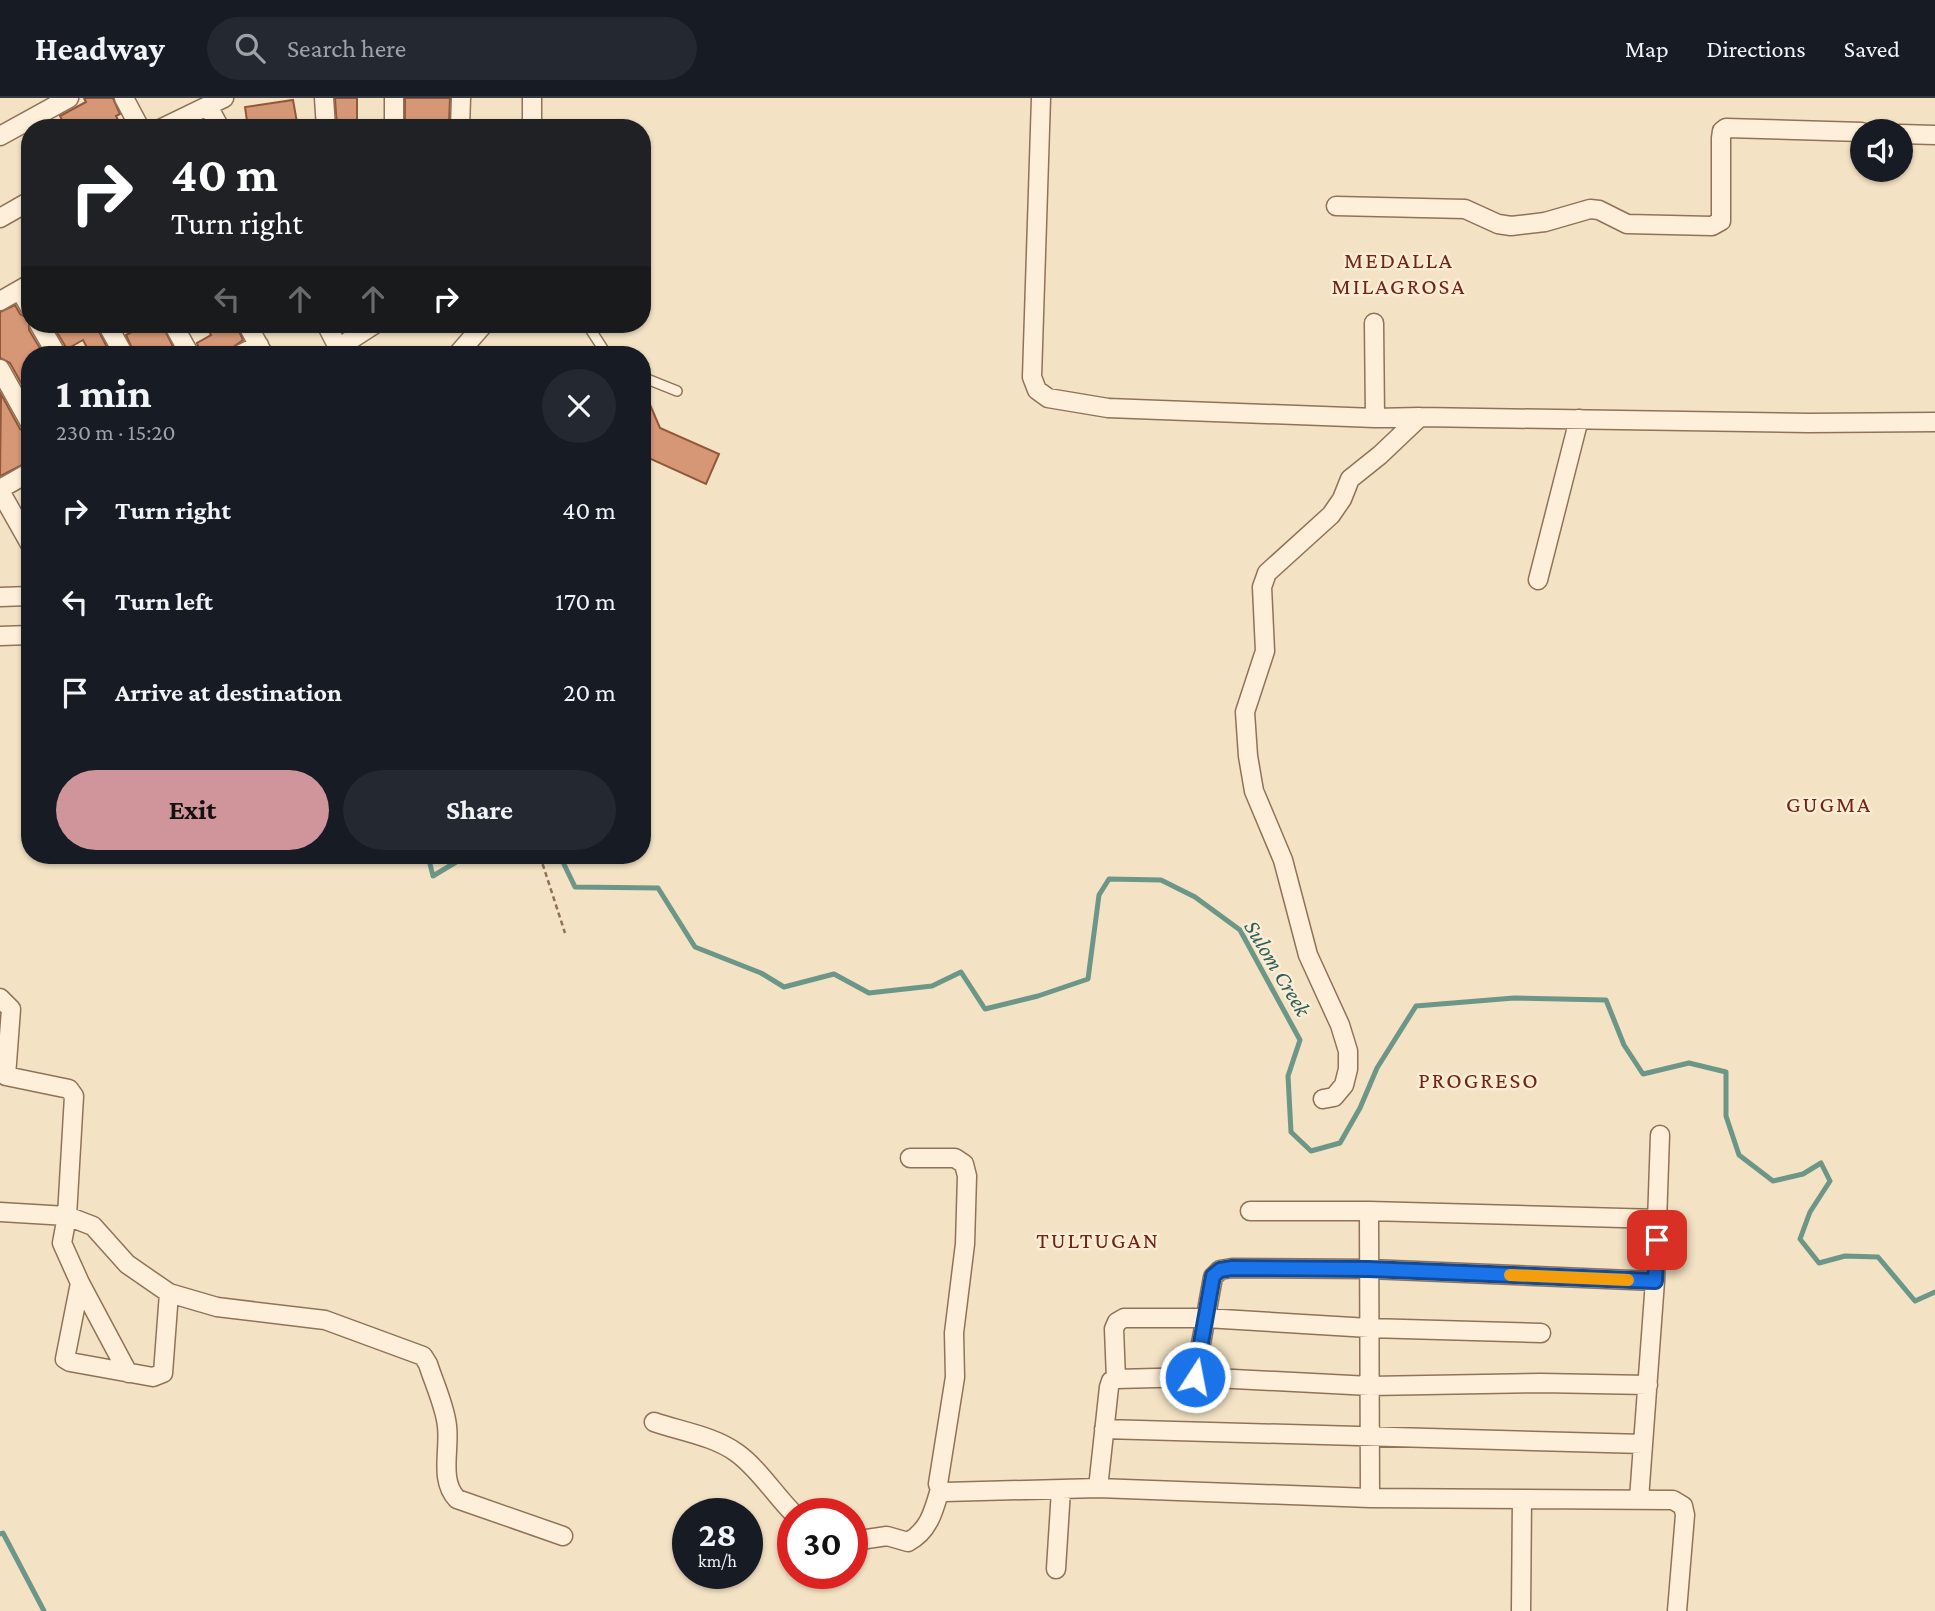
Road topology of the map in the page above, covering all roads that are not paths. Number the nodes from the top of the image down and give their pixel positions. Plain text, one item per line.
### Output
1 (69, 98) edge
2 (124, 98) edge
3 (224, 98) edge
4 (324, 98) edge
5 (394, 98) edge
6 (461, 98) edge
7 (532, 98) edge
8 (1041, 98) edge
9 (208, 106) junction
10 (31, 119) edge
11 (135, 119) edge
12 (181, 119) edge
13 (215, 119) edge
14 (325, 119) edge
15 (394, 119) edge
16 (460, 119) edge
17 (533, 119) edge
18 (21, 124) edge
19 (1850, 132) edge
20 (1913, 134) edge
21 (1935, 135) edge
22 (0, 136) edge
23 (21, 206) edge
24 (1336, 206) dead end
25 (0, 218) edge
26 (21, 289) edge
27 (0, 301) edge
28 (1374, 323) dead end
29 (364, 333) edge
30 (348, 346) edge
31 (0, 369) edge
32 (651, 381) edge
33 (677, 391) dead end
34 (21, 407) edge
35 (1420, 417) junction
36 (1375, 418) junction
37 (1579, 419) junction
38 (1935, 422) edge
39 (21, 477) edge
40 (0, 490) edge
41 (21, 528) edge
42 (1538, 580) dead end
43 (21, 596) edge
44 (0, 597) edge
45 (21, 635) edge
46 (0, 636) edge
47 (0, 998) edge
48 (1323, 1099) dead end
49 (1660, 1135) dead end
50 (910, 1158) dead end
51 (1250, 1211) dead end
52 (1369, 1211) junction
53 (0, 1212) edge
54 (67, 1216) junction
55 (1658, 1219) junction
56 (1369, 1269) junction
57 (1655, 1281) junction
58 (80, 1283) junction
59 (169, 1293) junction
60 (1206, 1318) junction
61 (1369, 1328) junction
62 (1541, 1333) dead end
63 (128, 1373) junction
64 (1195, 1377) junction
65 (1116, 1379) junction
66 (1648, 1385) junction
67 (1370, 1386) junction
68 (654, 1422) dead end
69 (1104, 1429) junction
70 (1369, 1436) junction
71 (1643, 1444) junction
72 (1098, 1488) junction
73 (940, 1489) junction
74 (1060, 1490) junction
75 (780, 1498) edge
76 (1370, 1498) junction
77 (1522, 1499) junction
78 (1639, 1499) junction
79 (563, 1536) dead end
80 (868, 1539) edge
81 (1056, 1569) dead end
82 (1521, 1611) edge
83 (1677, 1611) edge

1 - 10 street
2 - 11 street
3 - 9 street
4 - 14 street
5 - 15 street
6 - 16 street
7 - 17 street
8 - 36 street
9 - 12 street
9 - 13 street
18 - 22 street
19 - 24 street
20 - 21 street
23 - 25 street
26 - 27 street
28 - 36 street
29 - 30 street
31 - 34 street
32 - 33 lane
35 - 36 street
35 - 37 street
35 - 48 street
37 - 38 street
37 - 42 street
39 - 40 street
40 - 41 street
43 - 44 street
45 - 46 street
47 - 54 street
49 - 55 street
50 - 73 street
51 - 52 street
52 - 55 street
52 - 56 street
53 - 54 street
54 - 58 street
54 - 59 street
55 - 57 street
56 - 57 street
56 - 60 street
56 - 61 street
57 - 66 street
58 - 63 street
58 - 63 street
59 - 63 street
59 - 79 street
60 - 61 street
60 - 64 street
60 - 65 street
61 - 62 street
61 - 67 street
64 - 65 street
64 - 67 street
65 - 69 street
66 - 67 street
66 - 71 street
67 - 70 street
68 - 75 street
69 - 70 street
69 - 72 street
70 - 71 street
70 - 76 street
71 - 78 street
72 - 74 street
72 - 76 street
73 - 74 street
73 - 80 street
74 - 81 street
76 - 77 street
77 - 78 street
77 - 82 street
78 - 83 street

